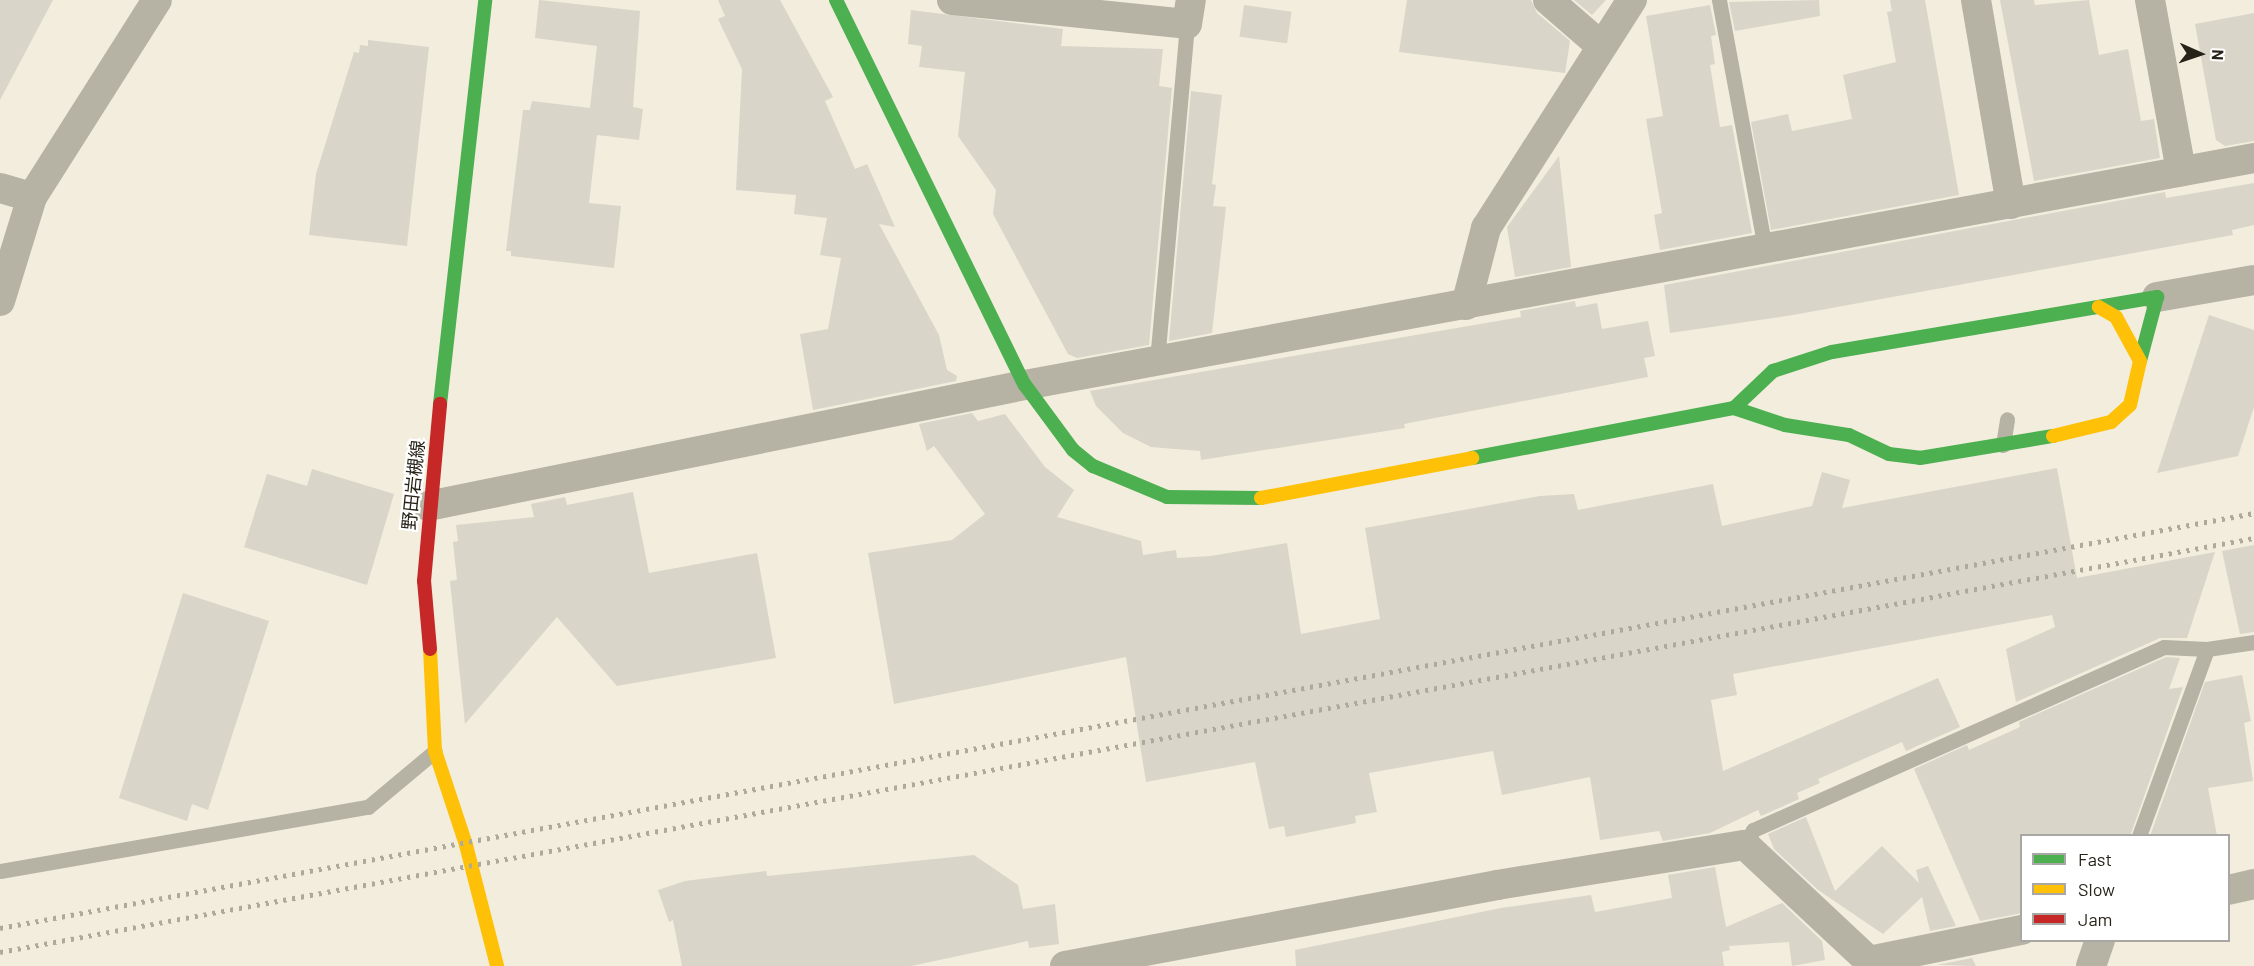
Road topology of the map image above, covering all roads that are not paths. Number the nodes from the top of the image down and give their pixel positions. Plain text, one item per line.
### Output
1 (157, 0) edge
2 (485, 0) edge
3 (836, 0) edge
4 (952, 0) edge
5 (1548, 0) edge
6 (1632, 0) edge
7 (1719, 0) edge
8 (1976, 0) edge
9 (2150, 0) edge
10 (1189, 12) edge
11 (1600, 45) junction
12 (2254, 158) edge
13 (2181, 171) junction
14 (0, 188) edge
15 (32, 197) junction
16 (2011, 204) junction
17 (1765, 249) junction
18 (2254, 280) edge
19 (2157, 297) junction
20 (0, 301) edge
21 (1466, 305) junction
22 (2099, 307) junction
23 (2042, 317) junction
24 (2037, 336) dead end
25 (1157, 361) junction
26 (2140, 361) junction
27 (1025, 385) junction
28 (1734, 408) junction
29 (2007, 420) dead end
30 (2003, 445) junction
31 (428, 506) junction
32 (2254, 642) edge
33 (2207, 649) junction
34 (435, 751) junction
35 (2140, 834) edge
36 (1745, 845) junction
37 (0, 871) edge
38 (2254, 884) edge
39 (2230, 890) edge
40 (2020, 930) edge
41 (2099, 942) edge
42 (1856, 964) edge
43 (497, 966) edge
44 (1065, 966) edge
45 (2091, 966) edge

1 - 15 street
2 - 31 street, 野田岩槻線
3 - 27 street
4 - 10 street
5 - 11 street
6 - 11 street
7 - 17 lane
8 - 16 street
9 - 13 street
10 - 25 lane
11 - 21 street
12 - 13 street
13 - 16 street
14 - 15 street
15 - 20 street
16 - 17 street
17 - 21 street
18 - 19 street
19 - 22 street
19 - 26 street
21 - 25 street
22 - 23 street
22 - 26 street
23 - 24 lane
23 - 28 street
25 - 27 street
26 - 30 street
27 - 28 street
27 - 31 street
28 - 30 street
29 - 30 lane
31 - 34 street, 野田岩槻線
32 - 33 lane
33 - 35 lane
33 - 36 lane
34 - 37 lane
34 - 43 street, 野田岩槻線
36 - 42 street
36 - 44 street
38 - 39 street
40 - 42 street
41 - 45 street

